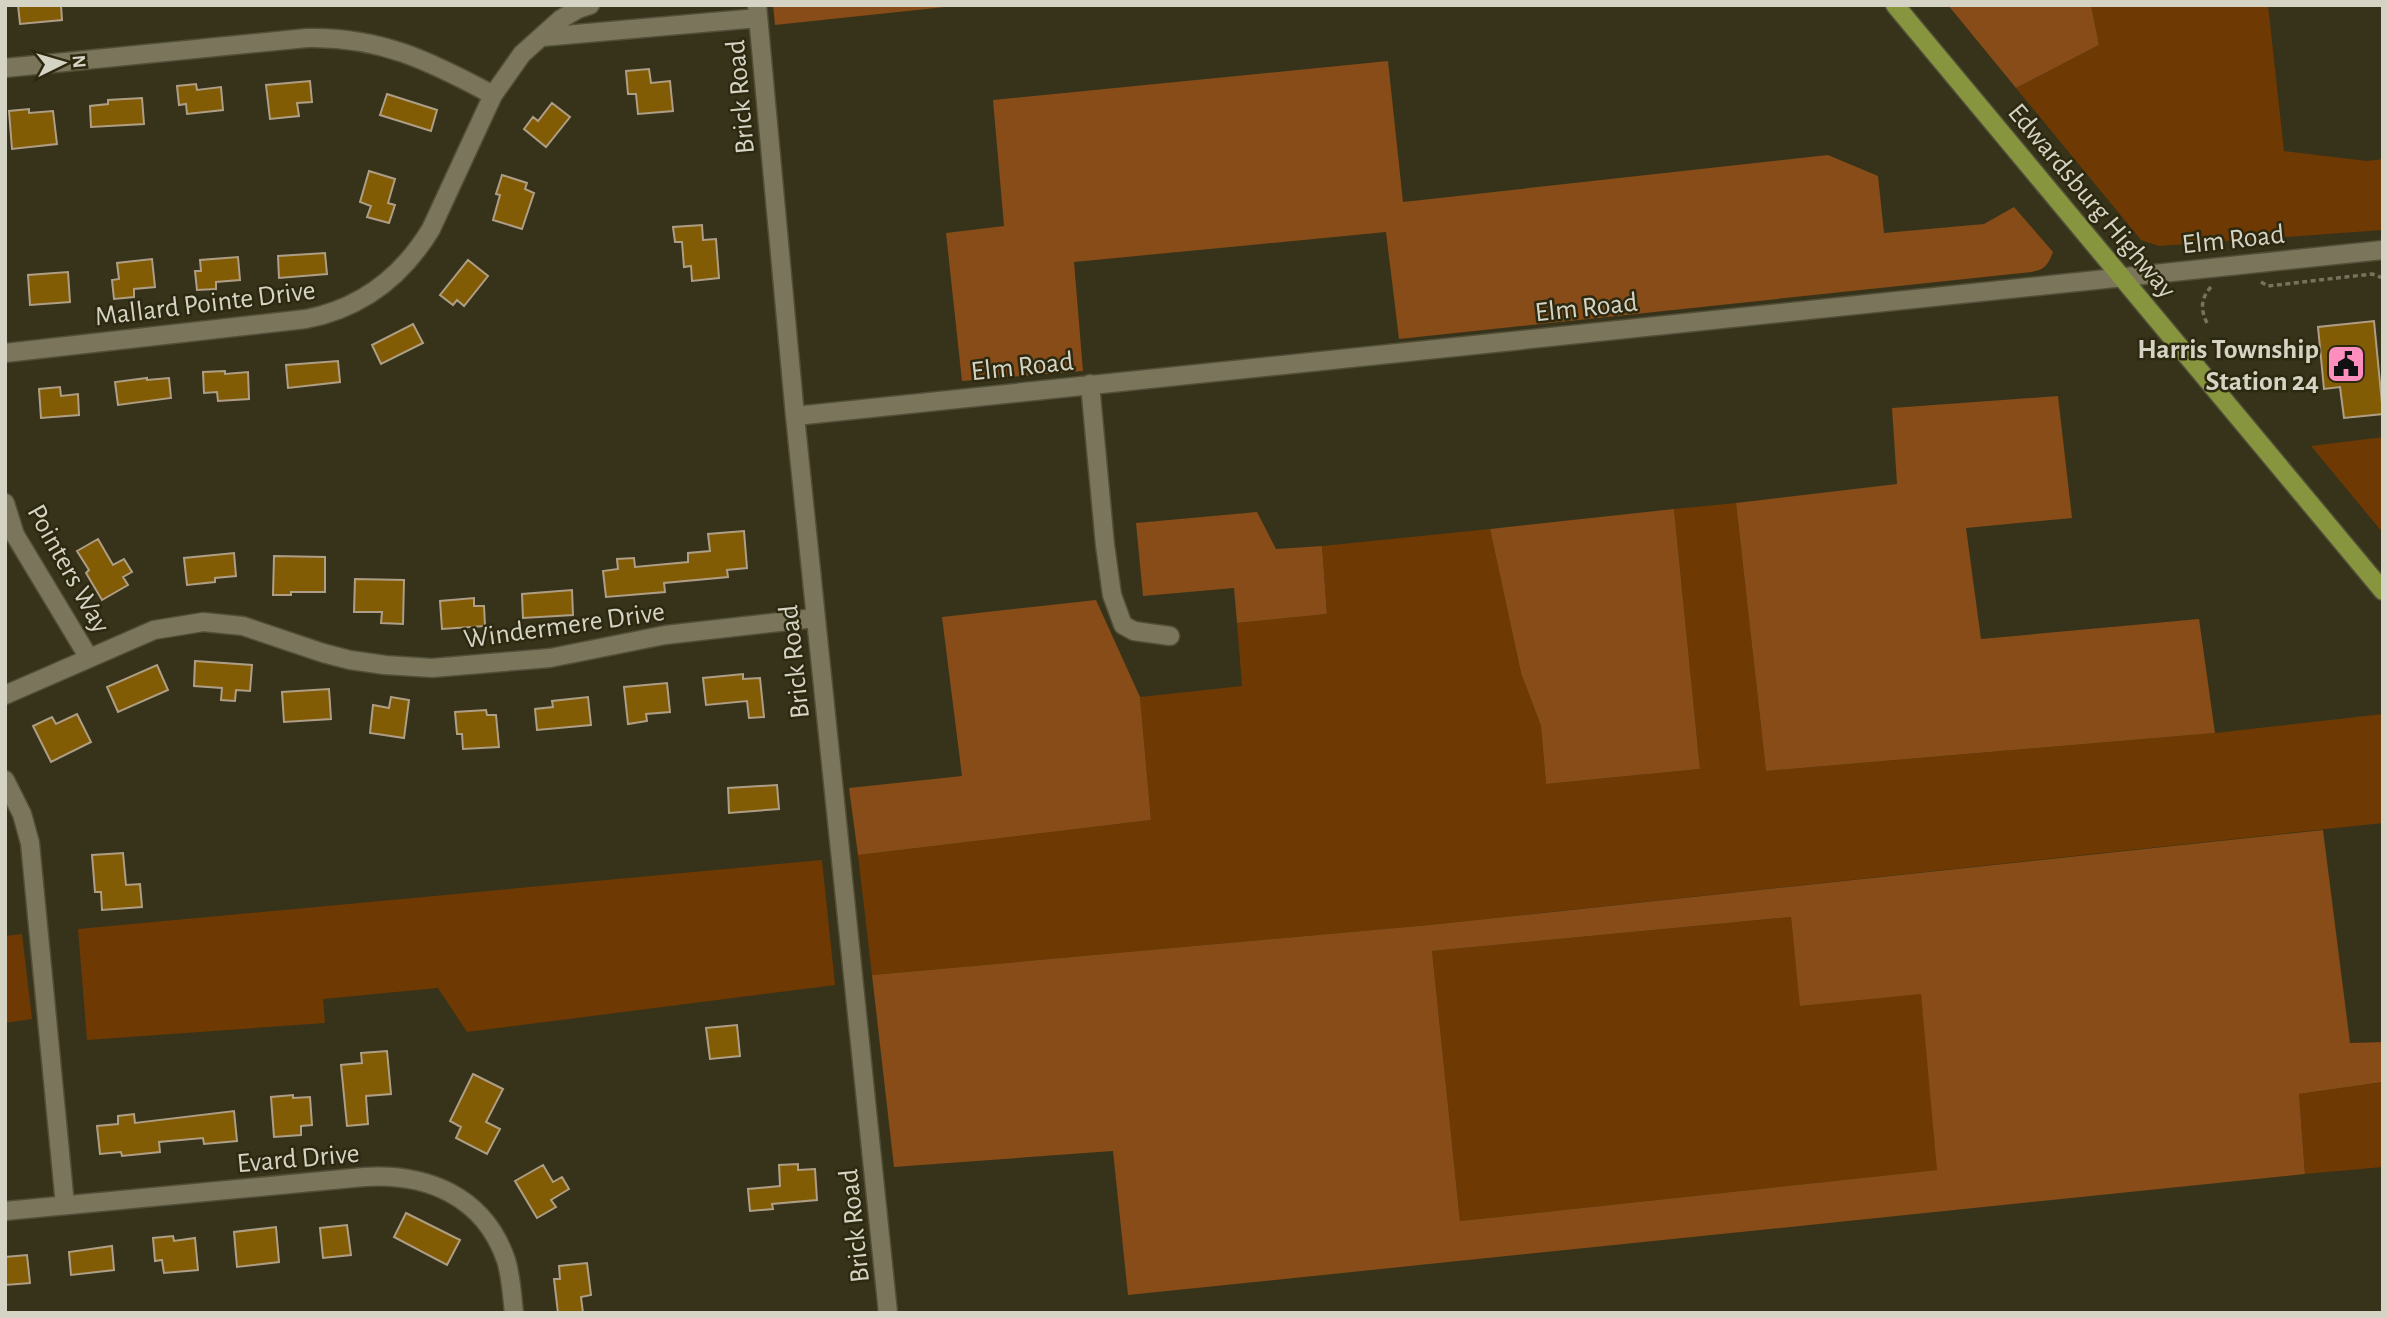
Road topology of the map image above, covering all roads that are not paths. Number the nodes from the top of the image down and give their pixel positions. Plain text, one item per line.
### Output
1 (590, 5) edge
2 (1895, 5) edge
3 (758, 12) edge
4 (542, 37) junction
5 (5, 68) edge
6 (493, 95) junction
7 (2383, 250) edge
8 (2122, 276) junction
9 (5, 353) edge
10 (1090, 384) junction
11 (794, 415) junction
12 (5, 503) edge
13 (2383, 591) edge
14 (815, 618) junction
15 (1170, 636) dead end
16 (89, 658) junction
17 (5, 695) edge
18 (5, 780) edge
19 (65, 1205) junction
20 (5, 1211) edge
21 (514, 1313) edge
22 (888, 1313) edge

1 - 4 street, Mallard Pointe Drive
2 - 8 main road, Edwardsburg Highway
3 - 4 street
3 - 11 street, Brick Road
4 - 6 street, Mallard Pointe Drive
5 - 6 street
6 - 9 street, Mallard Pointe Drive
7 - 8 street, Elm Road
8 - 10 street, Elm Road
8 - 13 main road, Edwardsburg Highway
10 - 11 street, Elm Road
10 - 15 street
11 - 14 street, Brick Road
12 - 16 street, Pointers Way
14 - 16 street, Windermere Drive
14 - 22 street, Brick Road
16 - 17 street, Windermere Drive
18 - 19 street
19 - 20 street, Evard Drive
19 - 21 street, Evard Drive

